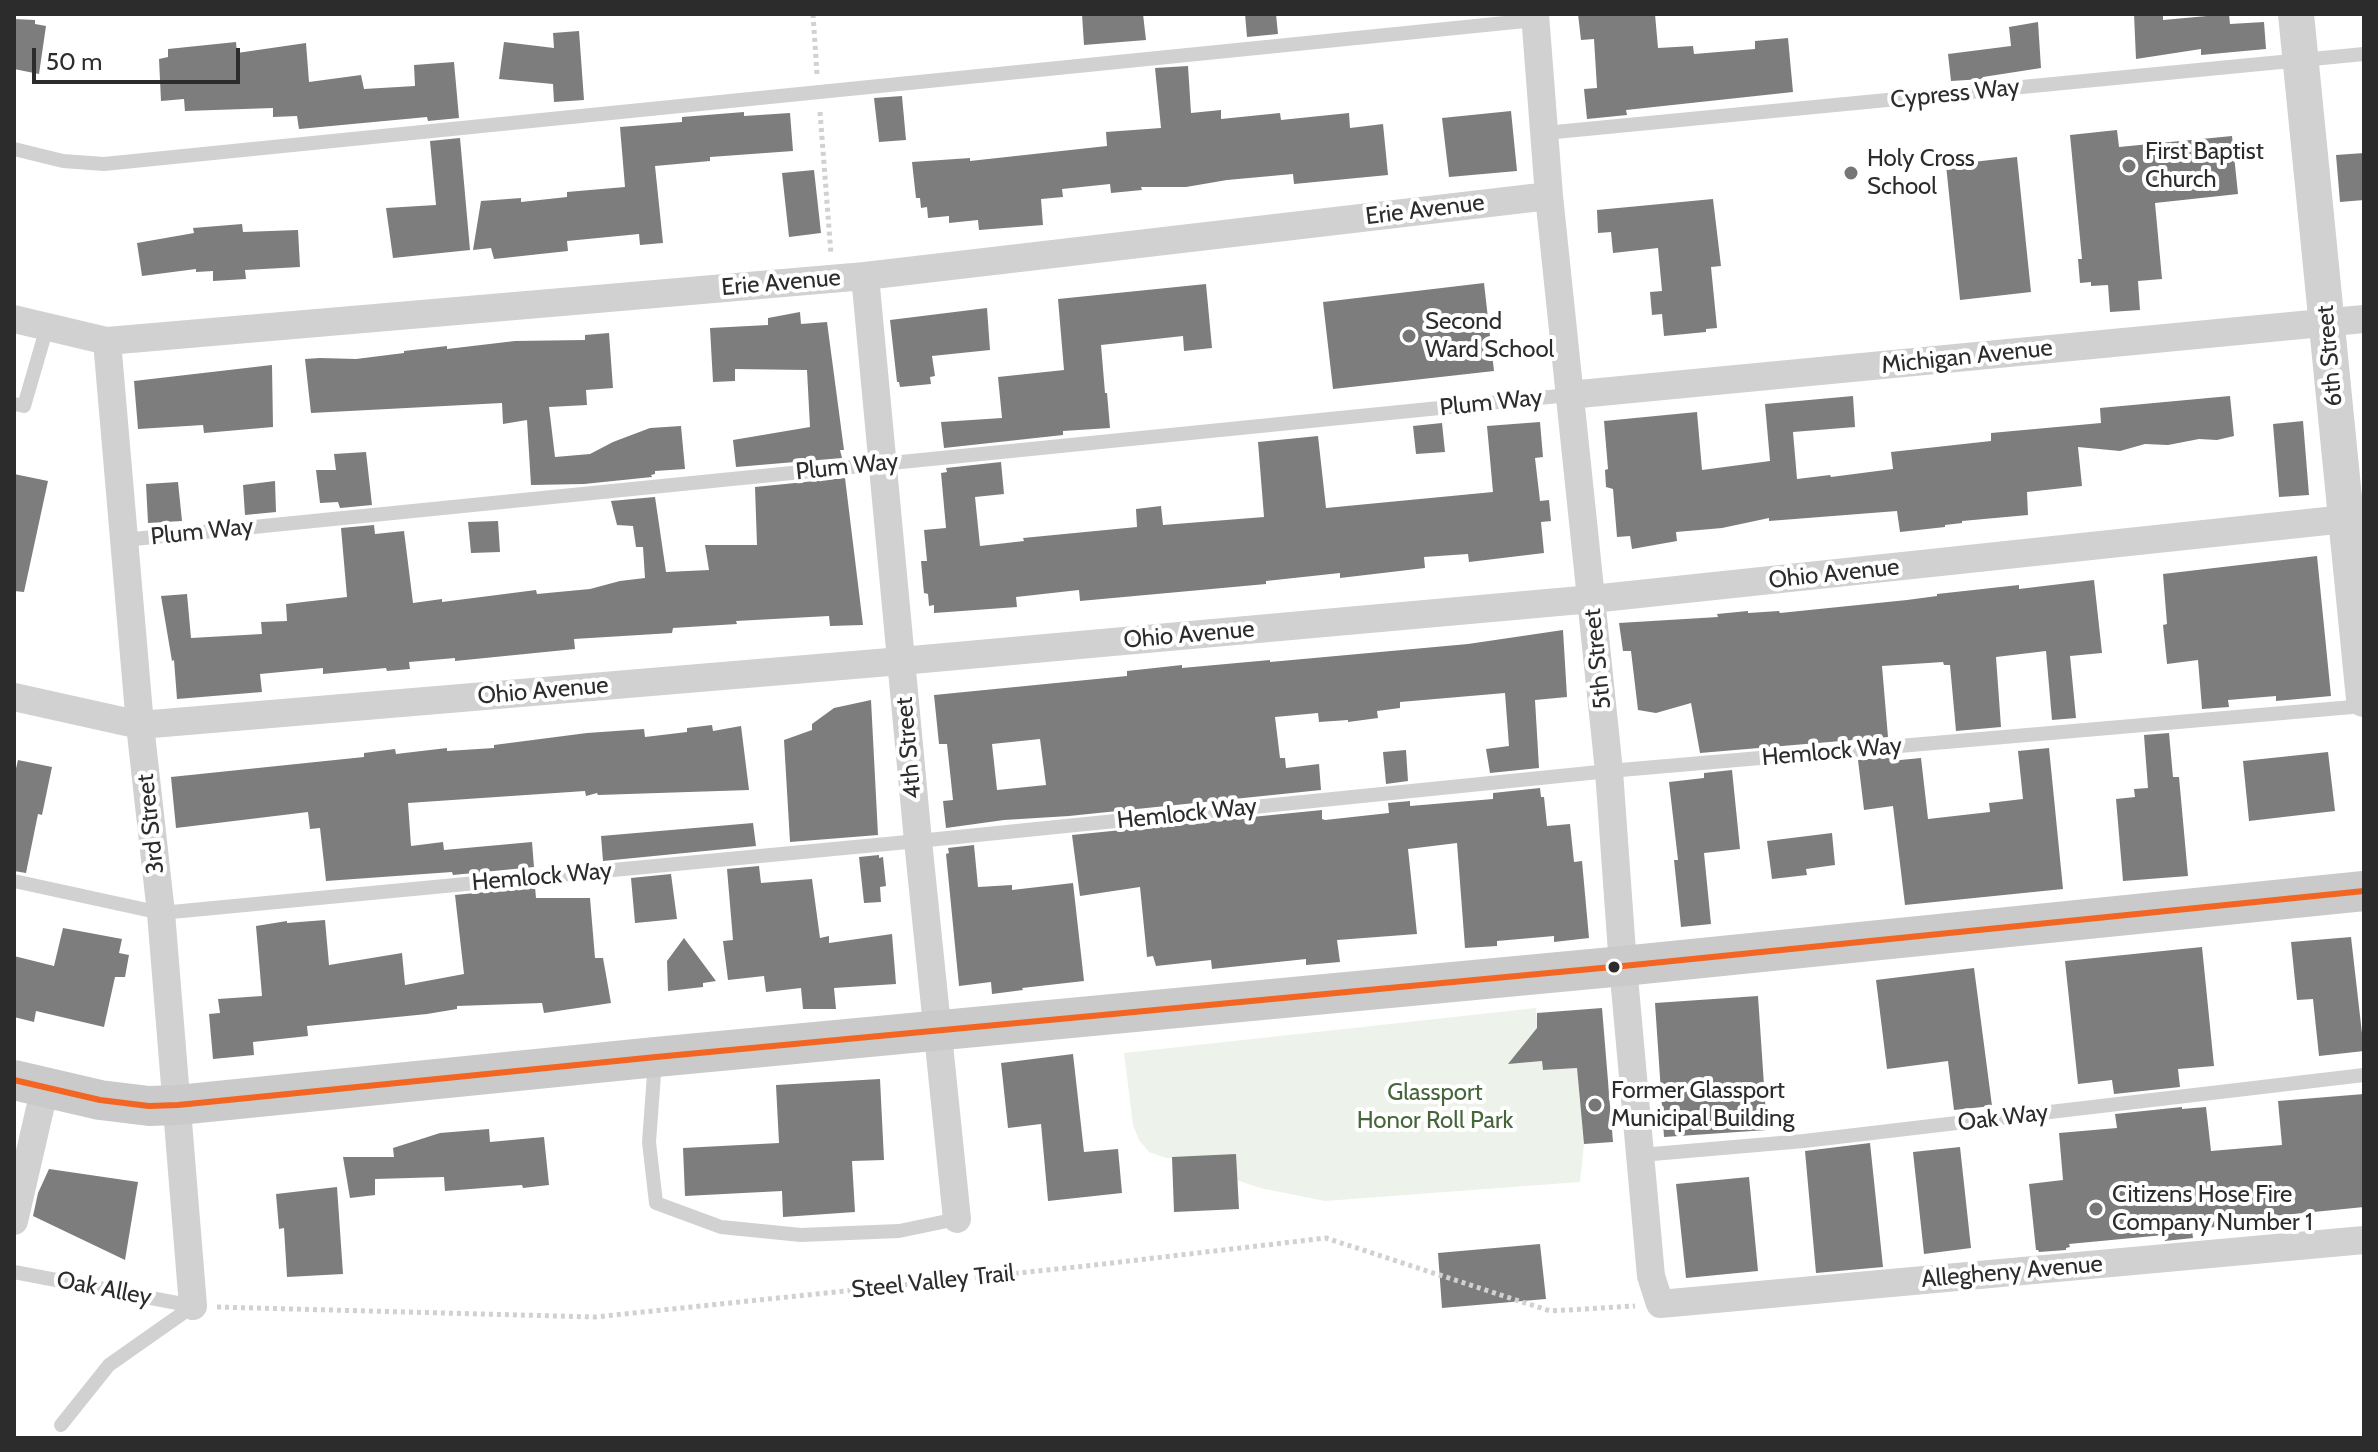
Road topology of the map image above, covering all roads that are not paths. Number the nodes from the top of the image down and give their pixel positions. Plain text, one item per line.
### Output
1 (2296, 14) edge
2 (1535, 17) edge
3 (2364, 54) edge
4 (2301, 60) junction
5 (1545, 133) junction
6 (14, 149) edge
7 (1549, 196) junction
8 (865, 276) junction
9 (14, 319) edge
10 (2364, 319) edge
11 (2327, 322) junction
12 (47, 327) junction
13 (107, 341) junction
14 (1569, 395) junction
15 (19, 405) edge
16 (883, 464) junction
17 (2355, 518) edge
18 (124, 540) junction
19 (1592, 599) junction
20 (901, 661) junction
21 (14, 697) edge
22 (2364, 699) edge
23 (2364, 706) edge
24 (140, 725) junction
25 (1609, 771) junction
26 (918, 841) junction
27 (14, 881) edge
28 (2364, 891) edge
29 (161, 913) junction
30 (1623, 966) junction
31 (937, 1032) junction
32 (656, 1057) junction
33 (2364, 1075) edge
34 (29, 1084) edge
35 (178, 1105) junction
36 (1641, 1155) junction
37 (957, 1219) joint
38 (14, 1221) edge
39 (2364, 1240) edge
40 (14, 1272) edge
41 (1660, 1304) joint
42 (193, 1306) junction
43 (61, 1425) dead end

1 - 4 street, 6th Street
2 - 5 street, 5th Street
2 - 6 lane
3 - 4 lane, Cypress Way
4 - 5 lane, Cypress Way
4 - 11 street, 6th Street
5 - 7 street, 5th Street
7 - 8 street, Erie Avenue
7 - 14 street, 5th Street
8 - 13 street, Erie Avenue
8 - 16 street, 4th Street
9 - 12 street, Erie Avenue
10 - 11 street, Michigan Avenue
11 - 14 street, Michigan Avenue
11 - 17 street, 6th Street
12 - 13 street, Erie Avenue
12 - 15 lane
13 - 18 street, 3rd Street
14 - 16 lane, Plum Way
14 - 19 street, 5th Street
16 - 18 lane, Plum Way
16 - 20 street, 4th Street
17 - 19 street, Ohio Avenue
17 - 22 street, 6th Street
18 - 24 street, 3rd Street
19 - 20 street, Ohio Avenue
19 - 25 street, 5th Street
20 - 24 street, Ohio Avenue
20 - 26 street, 4th Street
21 - 24 street, Ohio Avenue
23 - 25 lane, Hemlock Way
24 - 29 street, 3rd Street
25 - 26 lane, Hemlock Way
25 - 30 street, 5th Street
26 - 29 lane, Hemlock Way
26 - 31 street, 4th Street
27 - 29 lane, Hemlock Way
28 - 30 main road
29 - 35 street, 3rd Street
30 - 31 main road
30 - 36 street, 5th Street
31 - 32 main road
31 - 37 street, 4th Street
32 - 35 main road
32 - 37 lane
33 - 36 lane, Oak Way
34 - 35 main road
34 - 38 street
35 - 42 street, 3rd Street
36 - 41 street, 5th Street
39 - 41 street, Allegheny Avenue
40 - 42 lane, Oak Alley
42 - 43 lane

